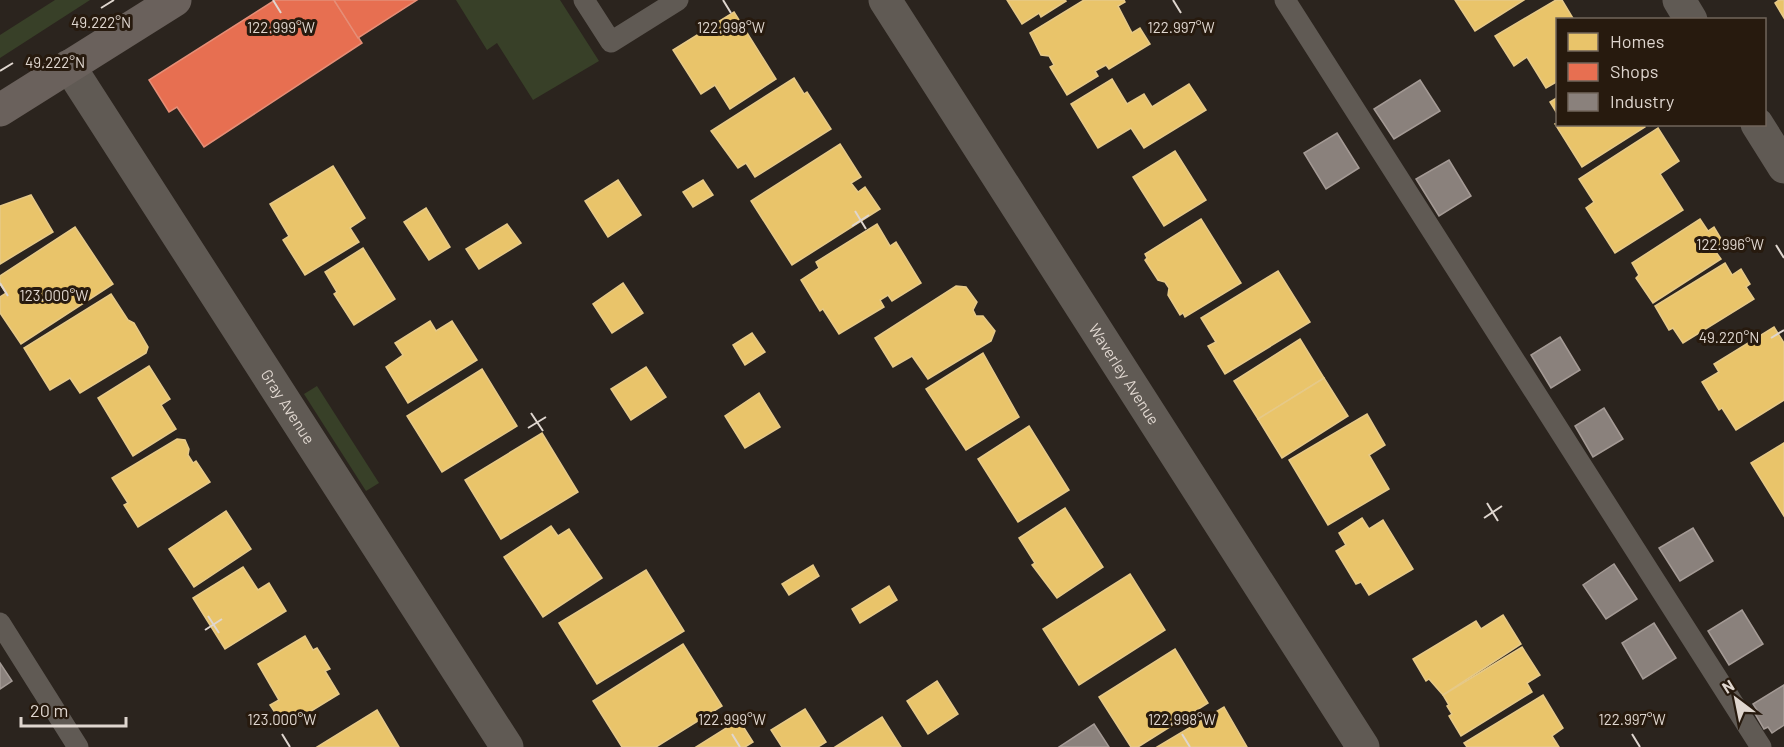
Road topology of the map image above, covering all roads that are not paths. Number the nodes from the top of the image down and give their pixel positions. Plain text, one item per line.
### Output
1 (175, 0) edge
2 (584, 0) edge
3 (678, 0) edge
4 (885, 0) edge
5 (1285, 0) edge
6 (1678, 0) edge
7 (1690, 18) edge
8 (69, 66) junction
9 (0, 110) edge
10 (1758, 126) edge
11 (1784, 167) edge
12 (0, 623) edge
13 (78, 747) edge
14 (507, 747) edge
15 (1363, 747) edge
16 (1761, 747) edge

1 - 8 main road
2 - 3 lane
4 - 15 street, Waverley Avenue
5 - 16 lane
6 - 7 street
8 - 9 main road
8 - 14 street, Gray Avenue
10 - 11 street
12 - 13 lane

